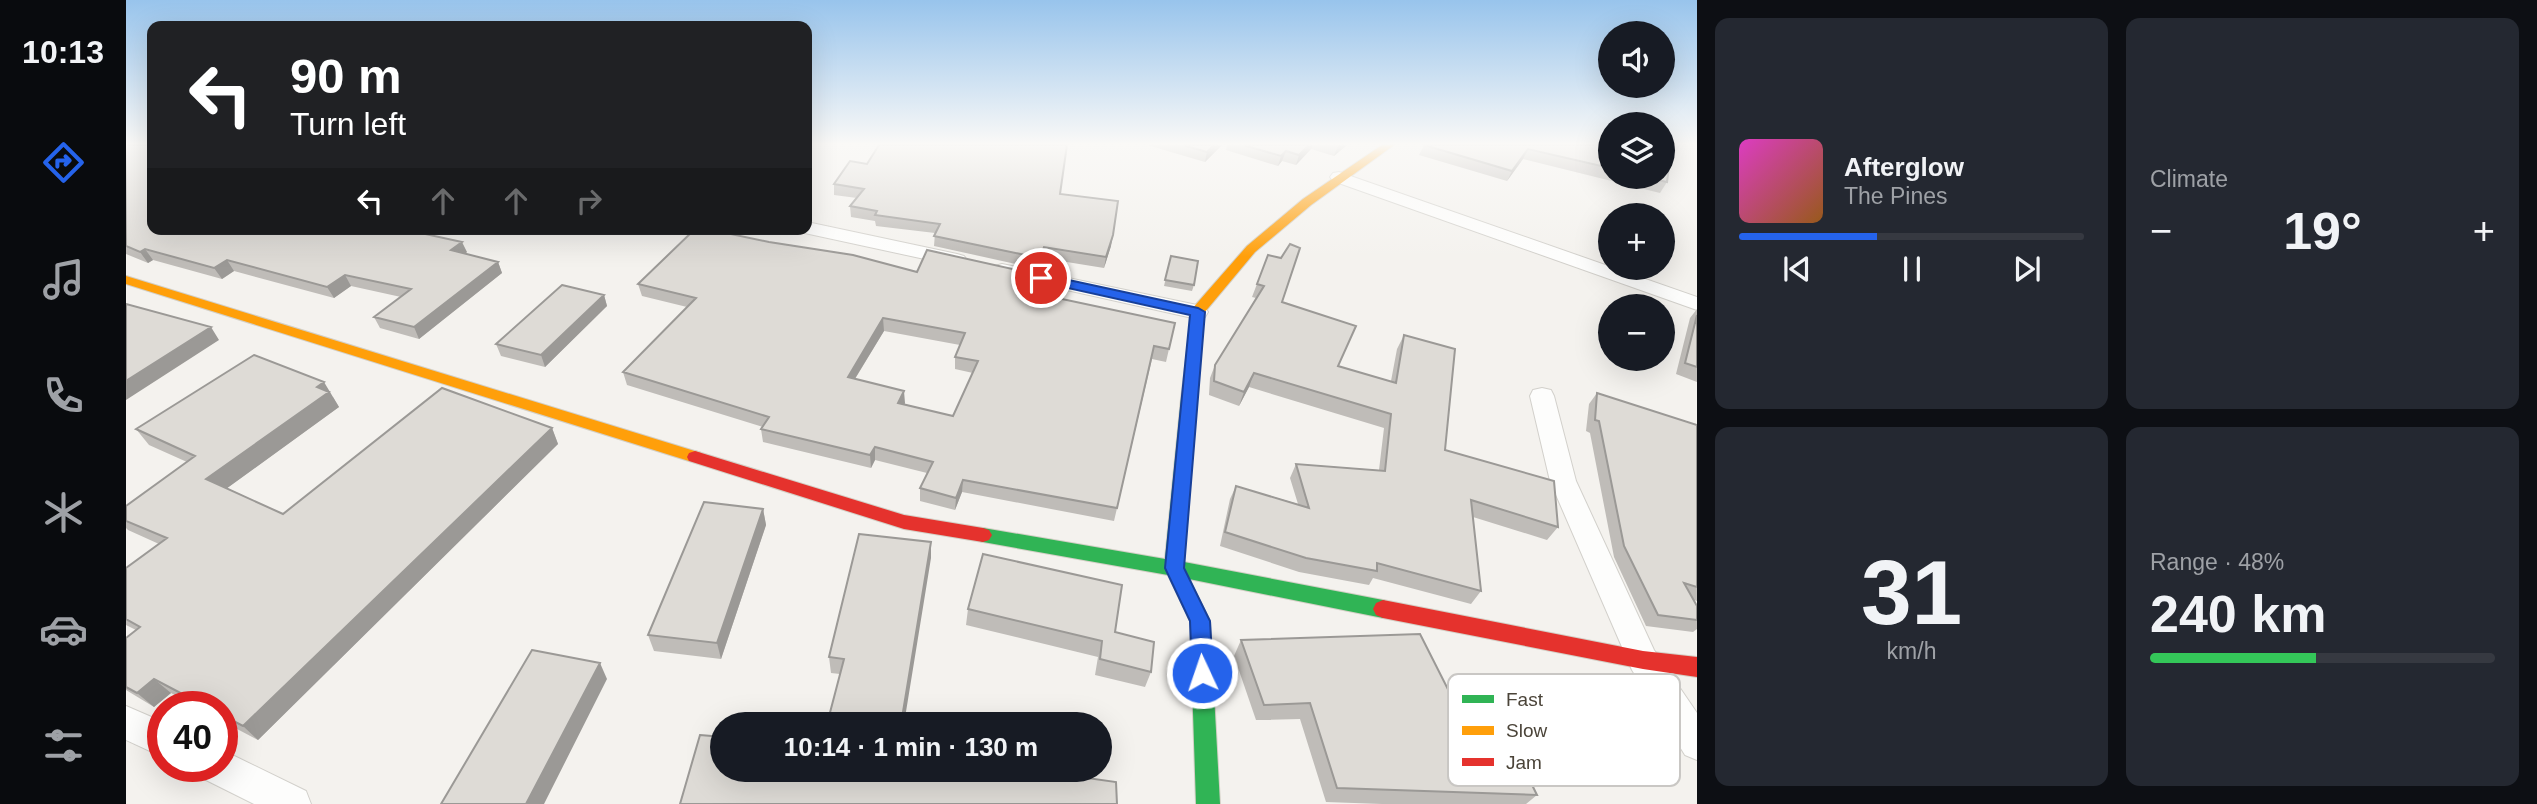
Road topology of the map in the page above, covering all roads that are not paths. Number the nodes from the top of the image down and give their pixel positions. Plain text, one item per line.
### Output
1 (1332, 183) edge
2 (1355, 183) edge
3 (812, 229) edge
4 (126, 279) edge
5 (1697, 304) edge
6 (1198, 312) junction
7 (1542, 396) dead end
8 (1174, 568) junction
9 (1643, 660) junction
10 (1697, 667) edge
11 (1652, 674) edge
12 (1680, 717) edge
13 (126, 722) edge
14 (147, 732) edge
15 (1697, 743) edge
16 (238, 776) edge
17 (293, 804) edge
18 (1208, 804) edge

1 - 6 street
2 - 5 street
3 - 6 street
4 - 8 street
6 - 8 street
7 - 9 street
8 - 9 street
8 - 18 street
9 - 10 street
9 - 11 street
12 - 15 street
13 - 14 street
16 - 17 street

